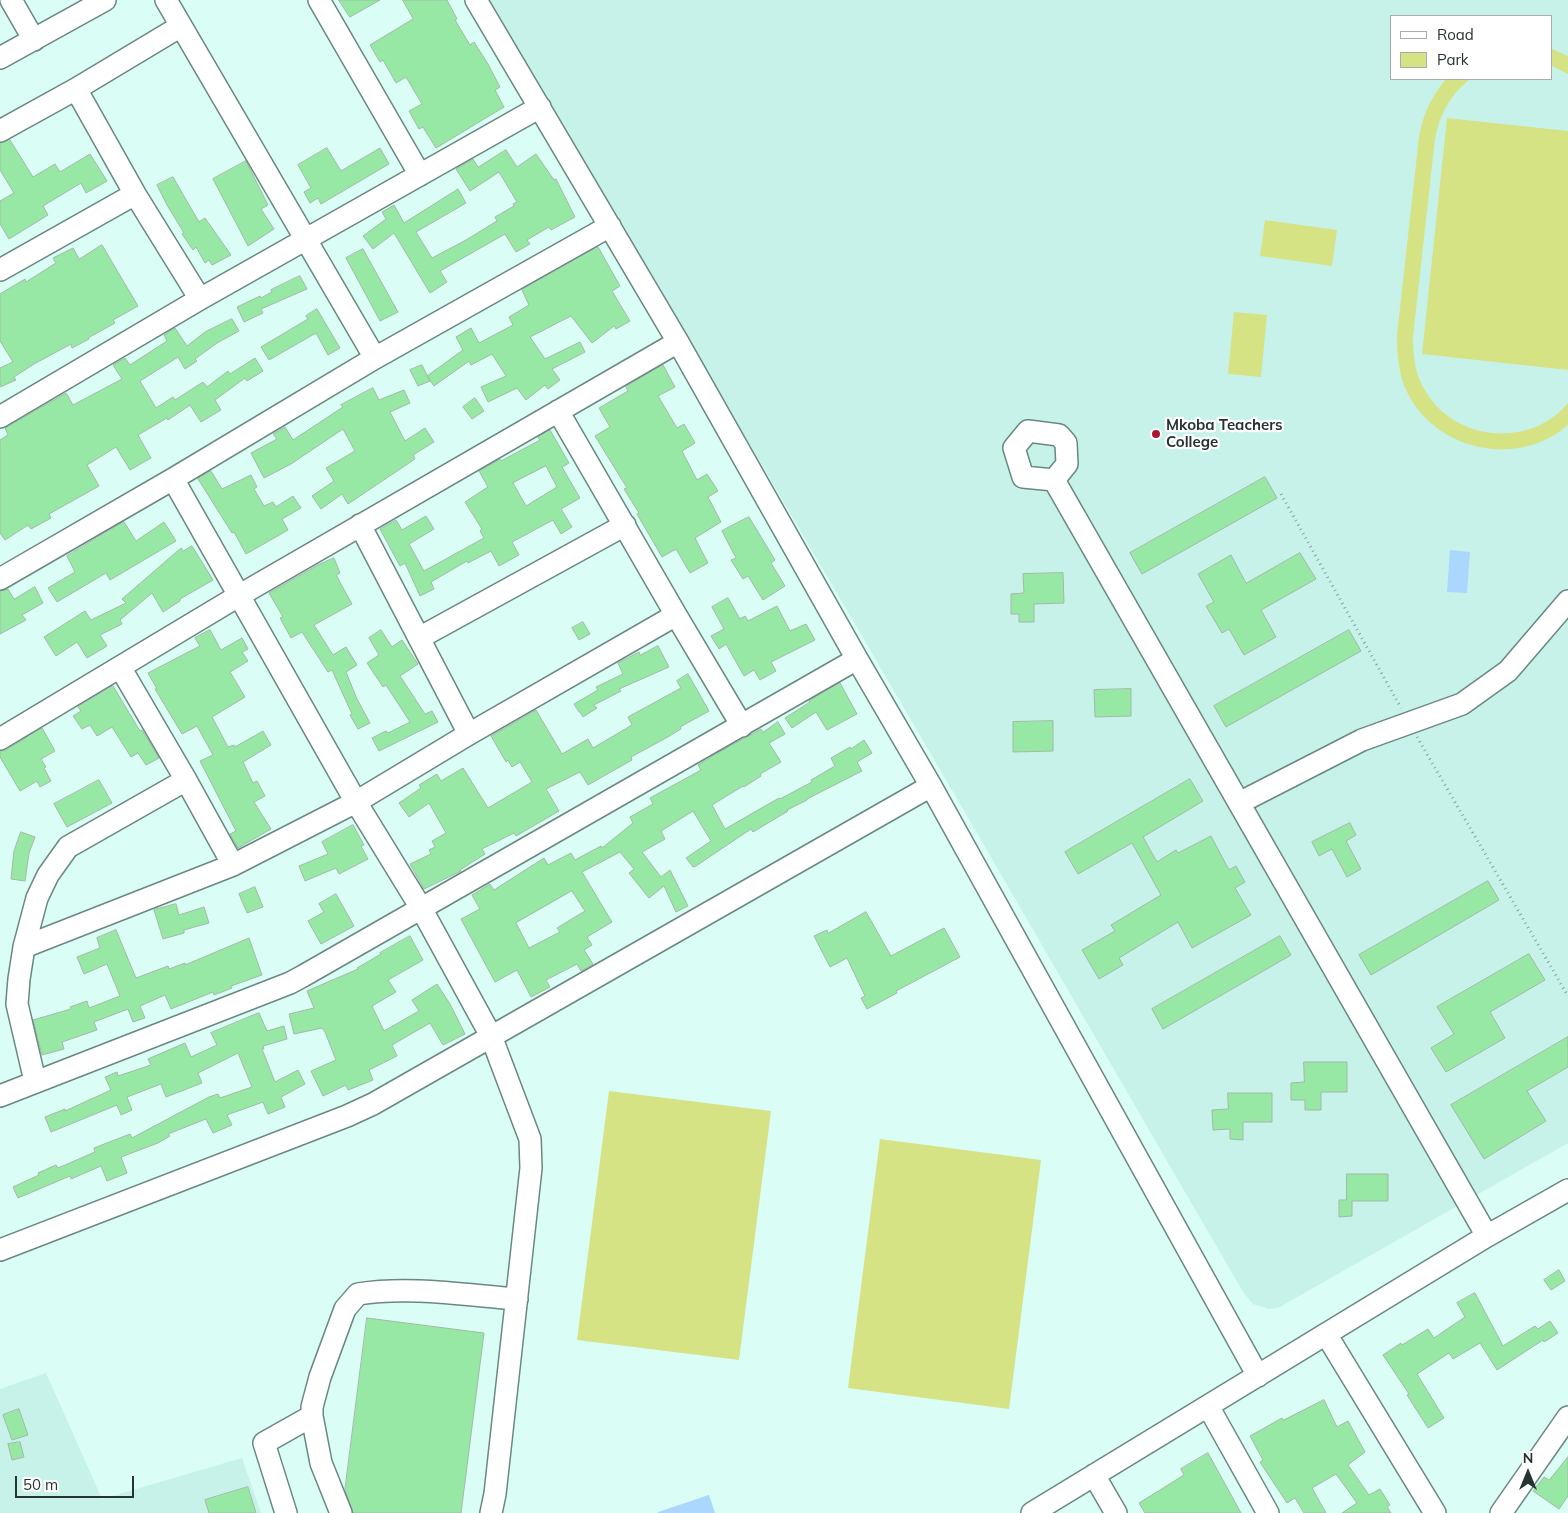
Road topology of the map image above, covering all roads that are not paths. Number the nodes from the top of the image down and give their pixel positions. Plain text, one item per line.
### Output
1 (11, 0) edge
2 (105, 0) edge
3 (166, 0) edge
4 (319, 0) edge
5 (476, 0) edge
6 (181, 26) junction
7 (34, 40) junction
8 (0, 58) edge
9 (76, 89) junction
10 (540, 107) junction
11 (0, 130) edge
12 (420, 175) junction
13 (135, 194) junction
14 (610, 226) junction
15 (307, 240) junction
16 (0, 270) edge
17 (200, 299) junction
18 (678, 342) junction
19 (375, 358) junction
20 (558, 411) junction
21 (0, 417) edge
22 (173, 479) junction
23 (1054, 480) dead end
24 (360, 525) junction
25 (625, 525) junction
26 (0, 579) edge
27 (240, 595) junction
28 (1568, 601) edge
29 (676, 616) junction
30 (420, 638) junction
31 (857, 659) junction
32 (120, 667) junction
33 (742, 726) junction
34 (469, 734) junction
35 (0, 739) edge
36 (186, 780) junction
37 (932, 786) junction
38 (356, 802) junction
39 (1239, 803) junction
40 (233, 865) junction
41 (421, 908) junction
42 (24, 948) junction
43 (492, 1036) junction
44 (36, 1082) junction
45 (0, 1096) edge
46 (1568, 1190) edge
47 (1486, 1236) junction
48 (0, 1250) edge
49 (517, 1300) junction
50 (1326, 1334) junction
51 (1258, 1376) junction
52 (1208, 1406) junction
53 (312, 1416) junction
54 (1568, 1417) edge
55 (1094, 1476) junction
56 (286, 1513) edge
57 (341, 1513) edge
58 (491, 1513) edge
59 (1032, 1513) edge
60 (1116, 1513) edge
61 (1268, 1513) edge
62 (1435, 1513) edge
63 (1501, 1513) edge

1 - 7 street
2 - 7 street
3 - 6 street
4 - 12 street
5 - 10 street
6 - 9 street
6 - 15 street
7 - 8 street
9 - 11 street
9 - 13 street
10 - 12 street
10 - 14 street
12 - 15 street
13 - 16 street
13 - 17 street
14 - 18 street
14 - 19 street
15 - 17 street
15 - 19 street
17 - 21 street
18 - 20 street
18 - 31 street
19 - 22 street
20 - 24 street
20 - 25 street
22 - 26 street
22 - 27 street
23 - 39 street
24 - 27 street
24 - 30 street
25 - 29 street
25 - 30 street
27 - 32 street
27 - 38 street
28 - 39 street
29 - 33 street
29 - 34 street
30 - 34 street
31 - 33 street
31 - 37 street
32 - 35 street
32 - 36 street
33 - 41 street
34 - 38 street
36 - 40 street
36 - 42 street
37 - 43 street
37 - 51 street
38 - 40 street
38 - 41 street
39 - 47 street
40 - 42 street
41 - 43 street
41 - 44 street
42 - 44 street
43 - 48 street
43 - 49 street
44 - 45 street
46 - 47 street
47 - 50 street
49 - 53 street
49 - 58 street
50 - 51 street
50 - 62 street
51 - 52 street
52 - 55 street
52 - 61 street
53 - 56 street
53 - 57 street
54 - 63 street
55 - 59 street
55 - 60 street

